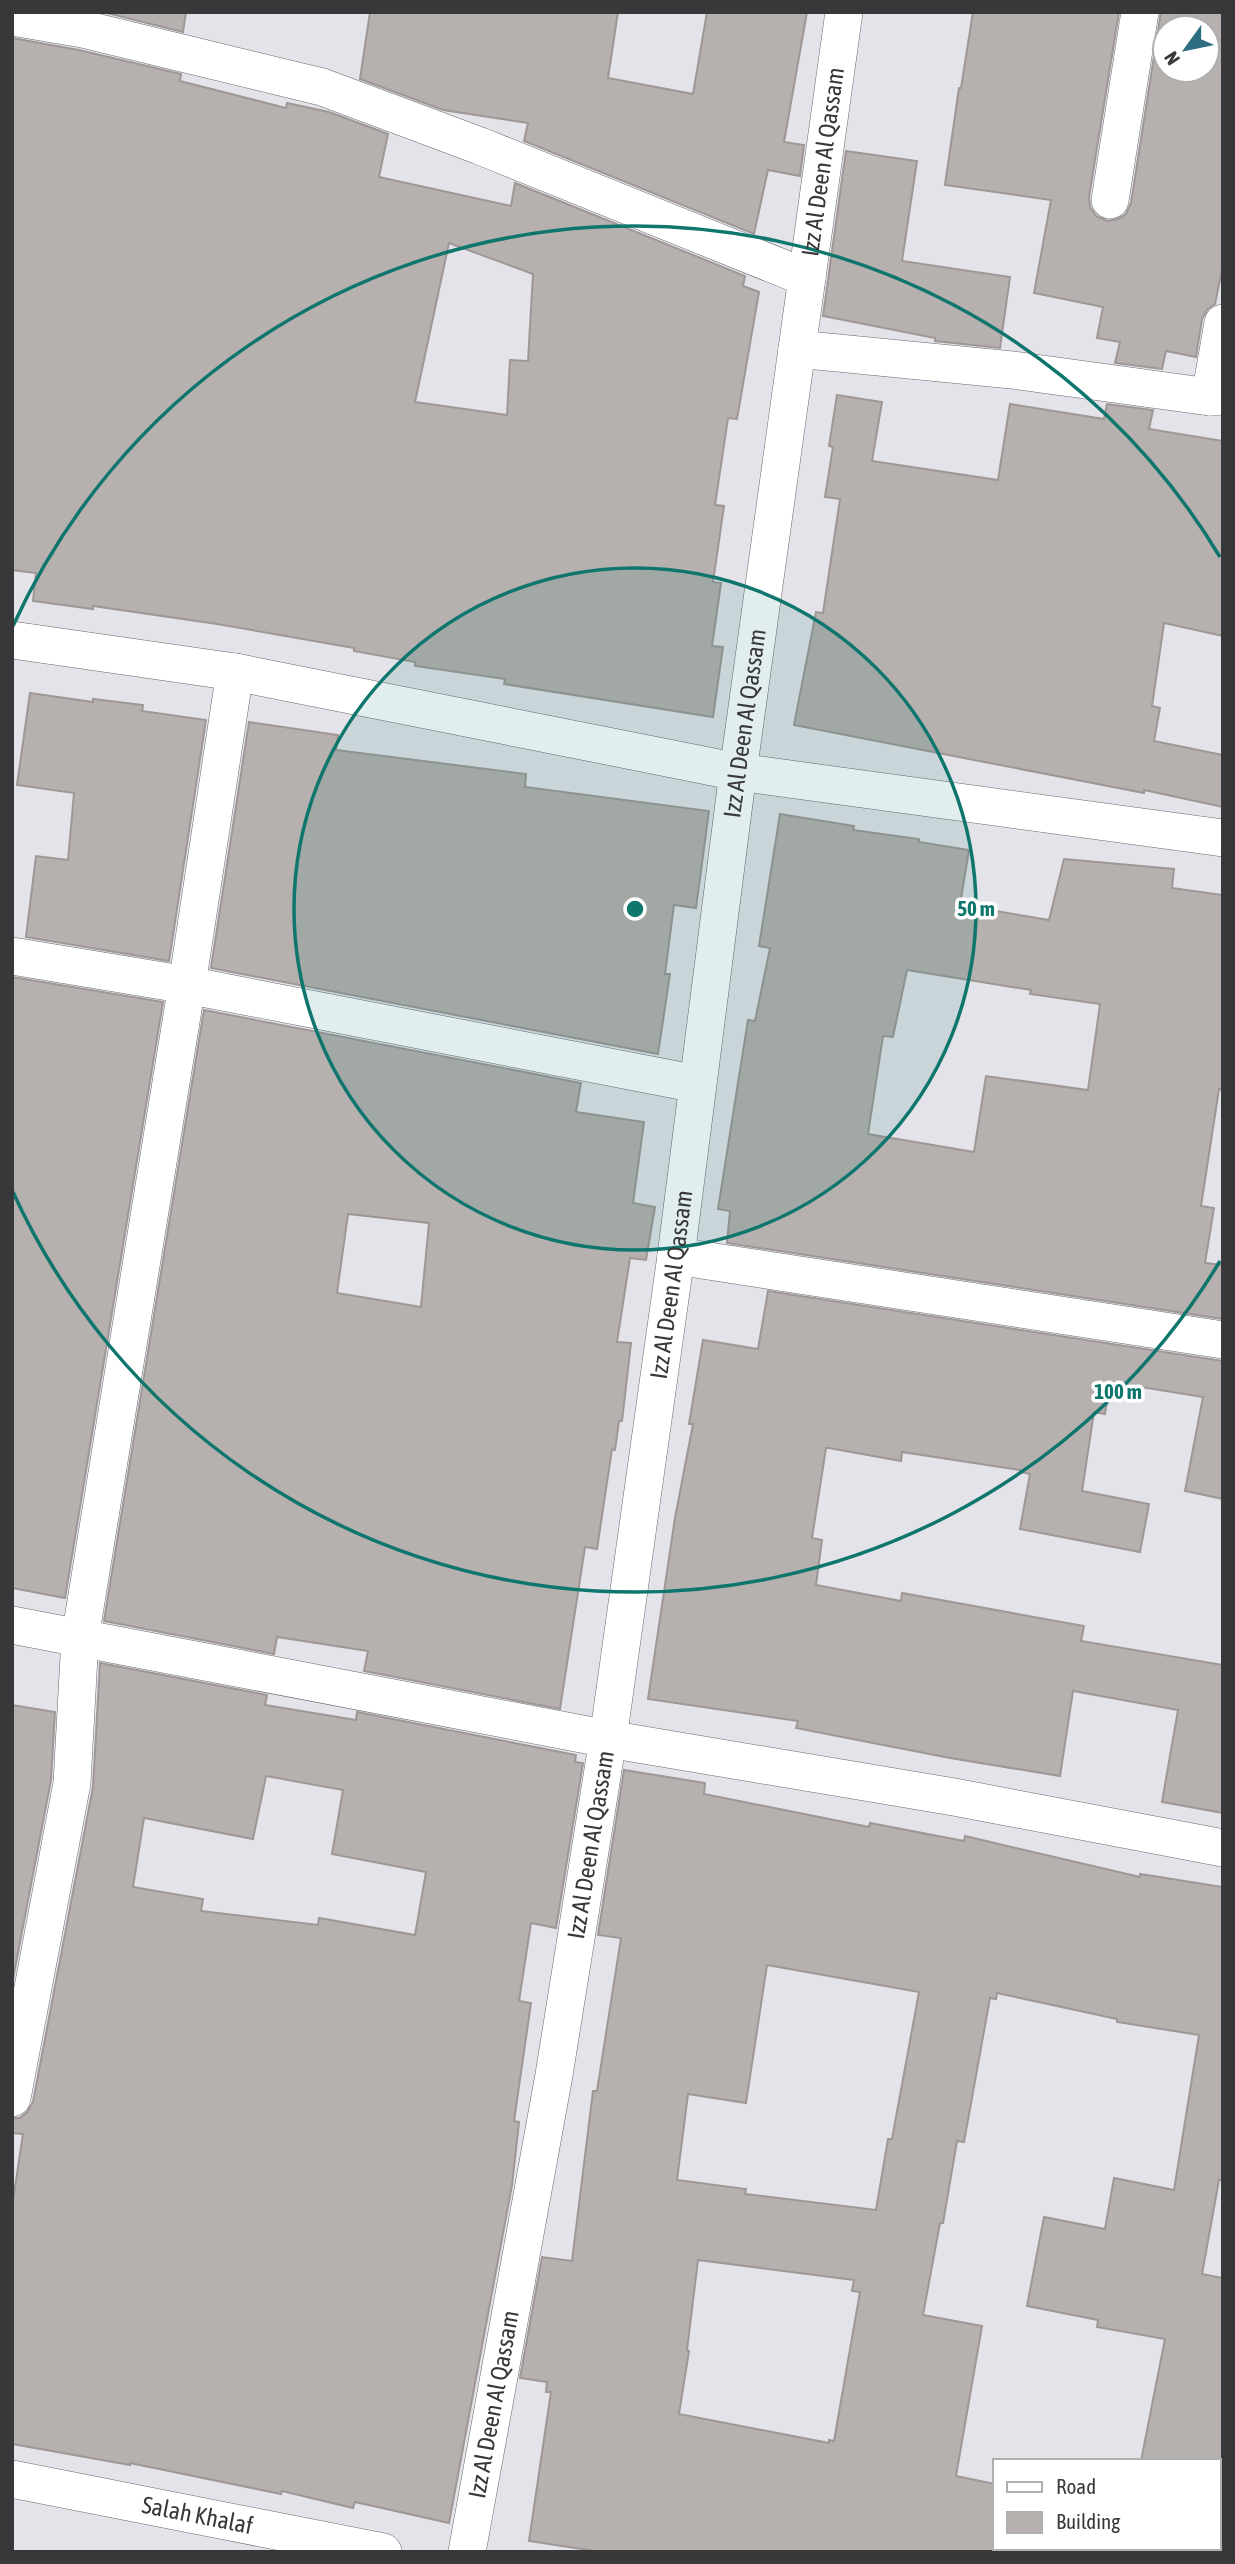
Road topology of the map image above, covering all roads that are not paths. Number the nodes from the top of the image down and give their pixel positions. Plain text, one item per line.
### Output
1 (844, 12) edge
2 (1140, 12) edge
3 (12, 17) edge
4 (1110, 200) dead end
5 (807, 278) junction
6 (1223, 323) edge
7 (797, 349) junction
8 (1216, 397) edge
9 (12, 640) edge
10 (235, 672) junction
11 (738, 772) junction
12 (1223, 838) edge
13 (12, 956) edge
14 (187, 985) junction
15 (697, 1084) junction
16 (676, 1256) junction
17 (1223, 1340) edge
18 (12, 1625) edge
19 (80, 1638) junction
20 (608, 1739) junction
21 (1223, 1849) edge
22 (12, 2098) edge
23 (12, 2479) edge
24 (383, 2552) edge
25 (467, 2552) edge

1 - 5 street, Izz Al Deen Al Qassam
2 - 4 street
3 - 5 street
5 - 7 street, Izz Al Deen Al Qassam
6 - 8 street
7 - 8 street
7 - 11 street, Izz Al Deen Al Qassam
9 - 10 street
10 - 11 street
10 - 14 street
11 - 12 street
11 - 15 street, Izz Al Deen Al Qassam
13 - 14 street
14 - 15 street
14 - 19 street
15 - 16 street, Izz Al Deen Al Qassam
16 - 17 street
16 - 20 street, Izz Al Deen Al Qassam
18 - 19 street
19 - 20 street
19 - 22 street
20 - 21 street
20 - 25 street, Izz Al Deen Al Qassam
23 - 24 street, Salah Khalaf

